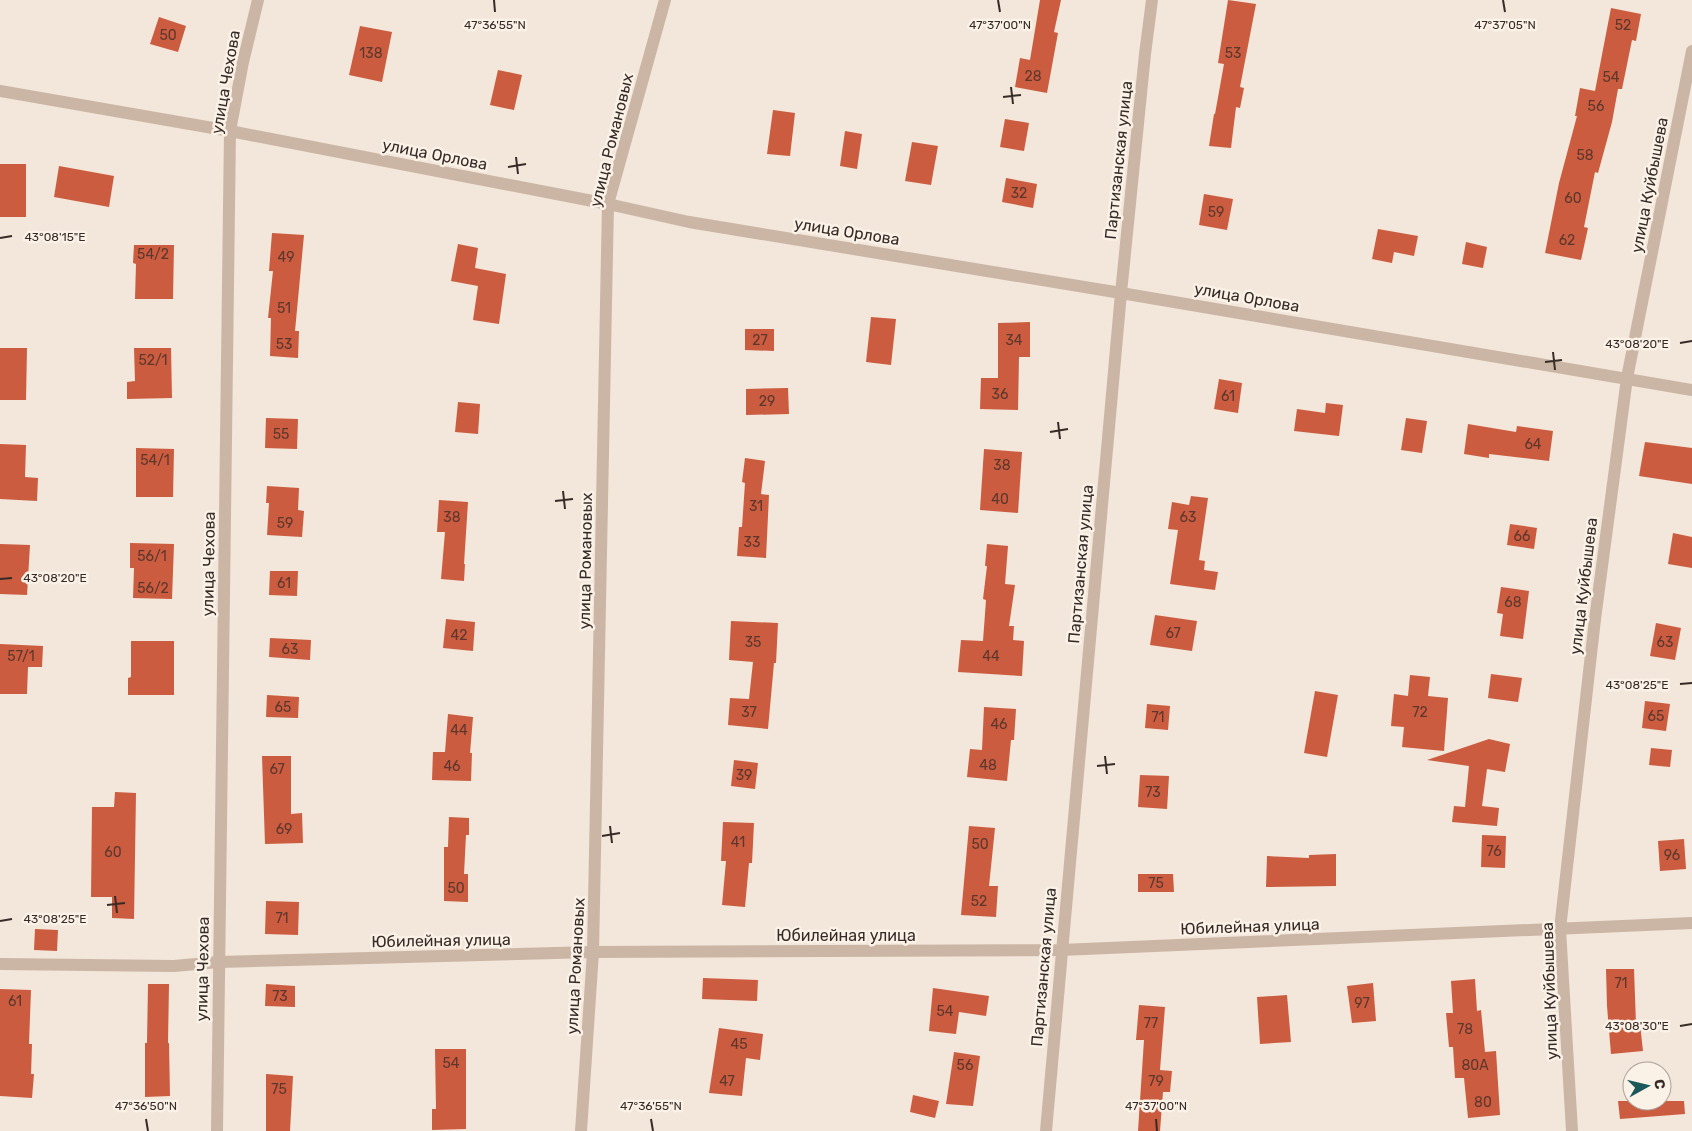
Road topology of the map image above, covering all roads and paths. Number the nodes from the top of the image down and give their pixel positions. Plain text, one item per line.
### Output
1 (258, 0) edge
2 (665, 0) edge
3 (1152, 0) edge
4 (1692, 51) edge
5 (0, 92) edge
6 (230, 131) junction
7 (608, 204) junction
8 (1121, 293) junction
9 (1627, 378) junction
10 (1692, 390) edge
11 (1692, 923) edge
12 (1560, 929) junction
13 (1061, 950) junction
14 (593, 952) junction
15 (219, 962) junction
16 (0, 964) edge
17 (217, 1131) edge
18 (581, 1131) edge
19 (1046, 1131) edge
20 (1572, 1131) edge

1 - 6 street, улица Чехова
2 - 7 street, улица Романовых
3 - 8 street, Партизанская улица
4 - 9 street, улица Куйбышева
5 - 6 street, улица Орлова
6 - 7 street, улица Орлова
6 - 15 street, улица Чехова
7 - 8 street, улица Орлова
7 - 14 street, улица Романовых
8 - 9 street, улица Орлова
8 - 13 street, Партизанская улица
9 - 10 street, улица Орлова
9 - 12 street, улица Куйбышева
11 - 12 street, Юбилейная улица
12 - 13 street, Юбилейная улица
12 - 20 street, улица Куйбышева
13 - 14 street, Юбилейная улица
13 - 19 street, Партизанская улица
14 - 15 street, Юбилейная улица
14 - 18 street, улица Романовых
15 - 16 street, Юбилейная улица
15 - 17 street, улица Чехова

